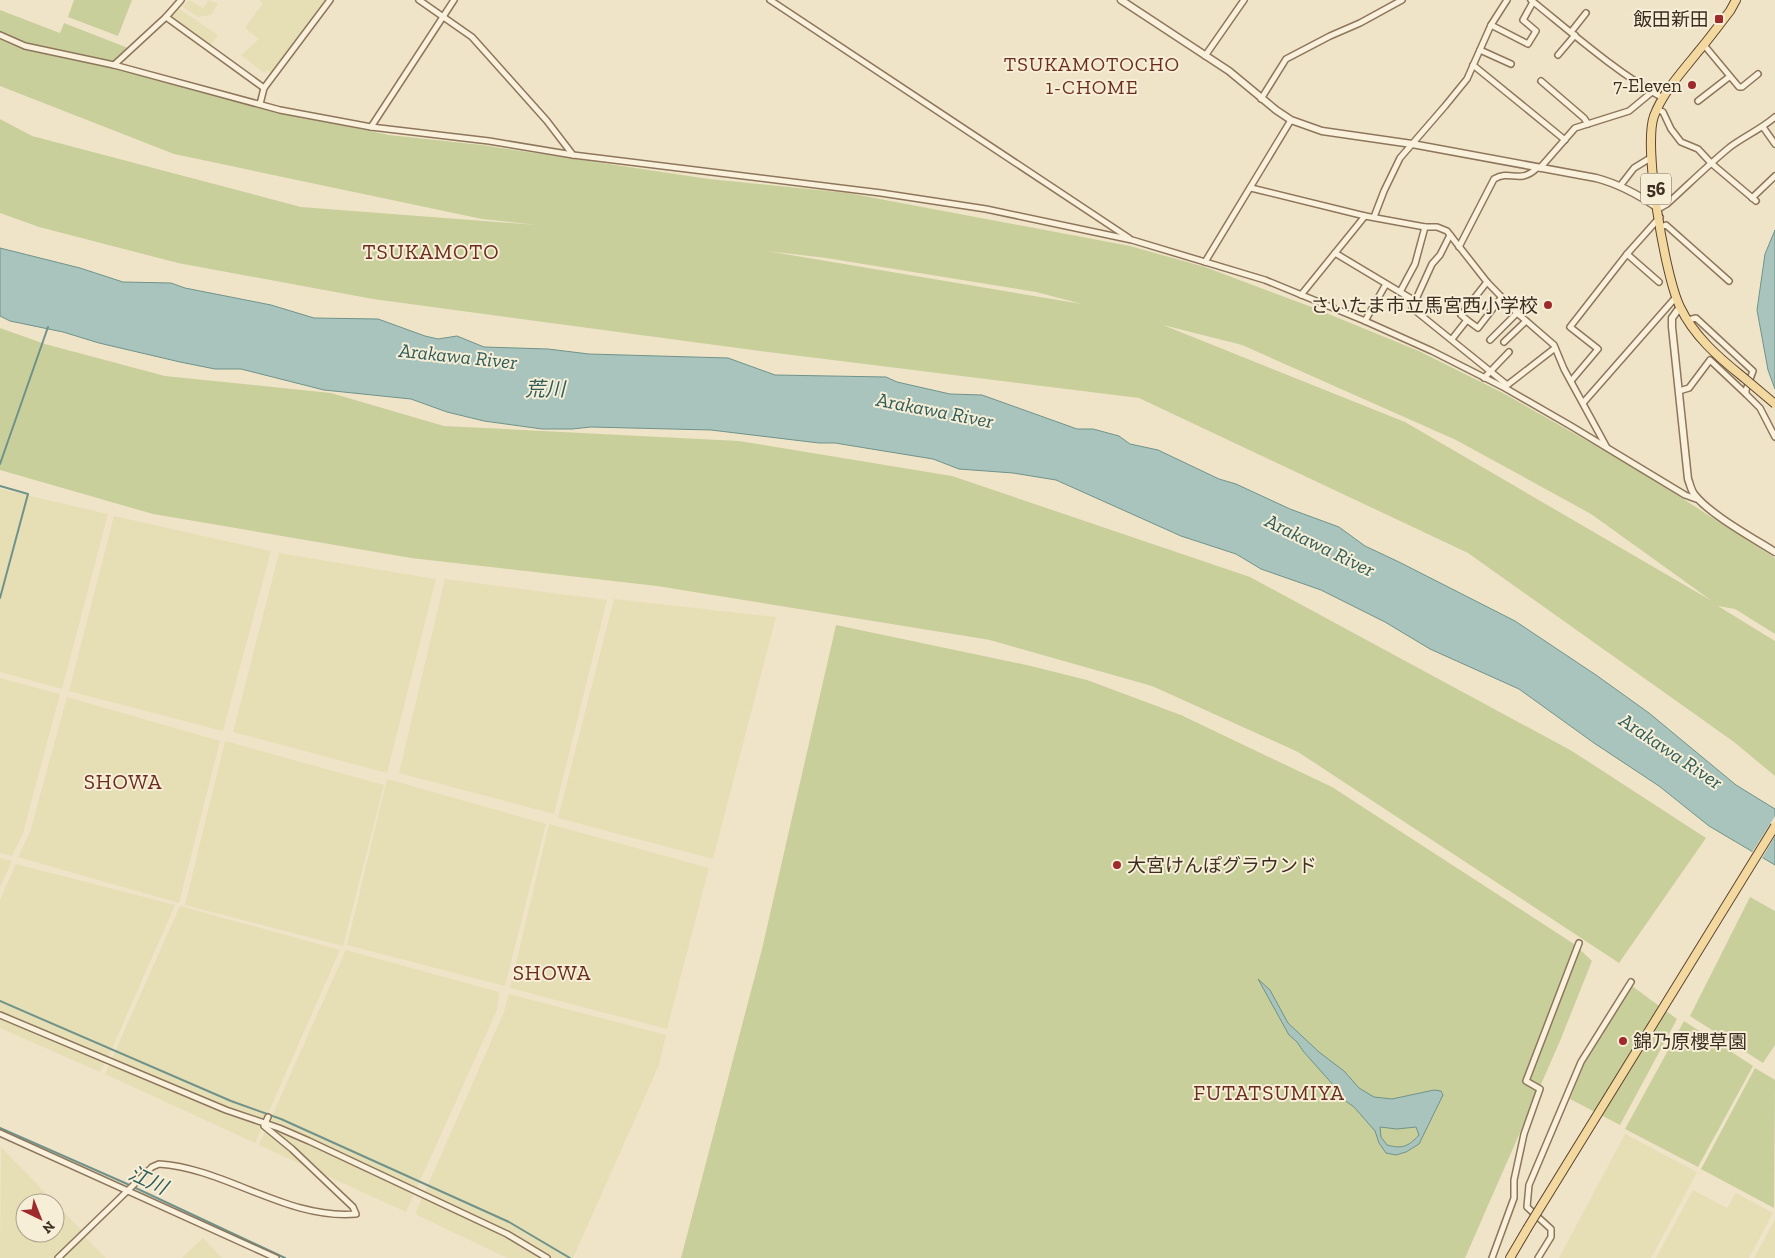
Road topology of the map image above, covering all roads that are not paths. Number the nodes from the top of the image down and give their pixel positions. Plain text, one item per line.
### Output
1 (181, 0) edge
2 (330, 0) edge
3 (419, 0) edge
4 (454, 0) edge
5 (770, 0) edge
6 (1121, 0) edge
7 (1244, 0) edge
8 (1402, 0) edge
9 (1507, 0) edge
10 (1736, 0) edge
11 (1532, 1) edge
12 (1586, 13) dead end
13 (444, 16) junction
14 (166, 17) junction
15 (1491, 25) junction
16 (1573, 33) junction
17 (0, 34) edge
18 (1704, 46) junction
19 (1480, 50) junction
20 (1558, 55) dead end
21 (1204, 56) junction
22 (1510, 64) dead end
23 (114, 65) junction
24 (1473, 65) junction
25 (1758, 74) dead end
26 (1729, 77) junction
27 (1541, 80) dead end
28 (264, 88) junction
29 (1652, 92) junction
30 (1663, 98) junction
31 (1262, 99) junction
32 (1698, 101) dead end
33 (260, 104) junction
34 (1657, 108) junction
35 (1775, 118) edge
36 (1291, 120) junction
37 (1588, 124) junction
38 (371, 126) junction
39 (1763, 127) junction
40 (1565, 140) junction
41 (1412, 144) junction
42 (1775, 144) edge
43 (573, 155) junction
44 (1652, 157) junction
45 (1711, 163) junction
46 (1539, 168) junction
47 (1775, 176) edge
48 (1620, 186) junction
49 (1251, 188) junction
50 (1659, 213) junction
51 (1365, 216) junction
52 (1374, 217) junction
53 (1425, 227) junction
54 (1661, 227) junction
55 (1450, 235) junction
56 (1132, 240) junction
57 (1459, 247) junction
58 (1335, 253) junction
59 (1627, 254) junction
60 (1205, 262) junction
61 (1729, 281) dead end
62 (1487, 282) junction
63 (1659, 282) dead end
64 (1386, 284) junction
65 (1400, 292) junction
66 (1301, 295) junction
67 (1676, 297) junction
68 (1501, 298) junction
69 (1415, 302) junction
70 (1680, 307) junction
71 (1517, 313) junction
72 (1467, 320) junction
73 (1688, 320) junction
74 (1365, 321) junction
75 (1526, 321) junction
76 (1452, 339) junction
77 (1490, 340) dead end
78 (1504, 342) dead end
79 (1555, 348) junction
80 (1509, 352) dead end
81 (1491, 371) junction
82 (1484, 378) junction
83 (1571, 381) junction
84 (1506, 386) junction
85 (1679, 391) junction
86 (1746, 394) junction
87 (1583, 403) junction
88 (1775, 404) edge
89 (1775, 437) edge
90 (1606, 446) junction
91 (1700, 501) junction
92 (1775, 552) edge
93 (1775, 826) edge
94 (1580, 943) dead end
95 (1631, 982) dead end
96 (0, 1015) edge
97 (268, 1117) dead end
98 (266, 1124) junction
99 (0, 1133) edge
100 (129, 1190) junction
101 (58, 1258) edge
102 (276, 1258) edge
103 (548, 1258) edge
104 (1492, 1258) edge
105 (1510, 1258) edge
106 (1538, 1258) edge

1 - 14 street
2 - 28 street
3 - 13 street
4 - 13 street
5 - 56 street
6 - 21 street
7 - 21 street
8 - 31 street
9 - 15 street
10 - 18 main road, 56
11 - 15 street
11 - 16 street
12 - 16 street
13 - 38 street
13 - 43 street
14 - 23 street
14 - 28 street
15 - 19 street
16 - 20 street
16 - 29 street
17 - 23 street
18 - 26 street
18 - 30 main road, 56
19 - 22 street
19 - 24 street
21 - 31 street
23 - 33 street
24 - 40 street
24 - 41 street
25 - 26 street
26 - 32 street
27 - 37 street
28 - 33 street
29 - 30 street
29 - 37 street
30 - 34 main road, 56
31 - 36 street
33 - 38 street
34 - 44 main road, 56
34 - 45 street
35 - 39 street
36 - 41 street
36 - 49 street
37 - 40 street
38 - 43 street
39 - 42 street
39 - 45 street
40 - 46 street
41 - 46 street
41 - 52 street
43 - 56 street
44 - 48 street
44 - 50 main road, 56
45 - 47 street
45 - 50 street
46 - 48 street
46 - 57 street
48 - 50 street
49 - 51 street
49 - 60 street
50 - 54 main road, 56
50 - 59 street
51 - 52 street
51 - 58 street
52 - 53 street
53 - 55 street
53 - 65 street
54 - 61 street
54 - 67 main road, 56
55 - 57 street
55 - 69 street
56 - 60 street
57 - 62 street
58 - 64 street
58 - 66 street
59 - 63 street
59 - 83 street
60 - 66 street
62 - 68 street
62 - 72 street
64 - 65 street
64 - 74 street
65 - 69 street
66 - 74 street
67 - 70 main road, 56
67 - 87 street
68 - 71 street
68 - 72 street
69 - 76 street
70 - 73 main road, 56
70 - 85 street
71 - 75 street
71 - 77 street
72 - 76 street
73 - 86 street
73 - 88 main road, 56, bridge
74 - 82 street
75 - 78 street
75 - 79 street
76 - 81 street
79 - 83 street
79 - 84 street
80 - 81 street
81 - 82 street
81 - 84 street
82 - 84 street
83 - 87 street
84 - 90 street
85 - 86 street
85 - 91 street
86 - 89 street
87 - 90 street
90 - 91 street
91 - 92 street
93 - 105 main road, bridge
94 - 104 street
95 - 106 street
96 - 98 street
97 - 98 street
98 - 100 street
98 - 103 street
99 - 100 street
100 - 101 street
100 - 102 street

